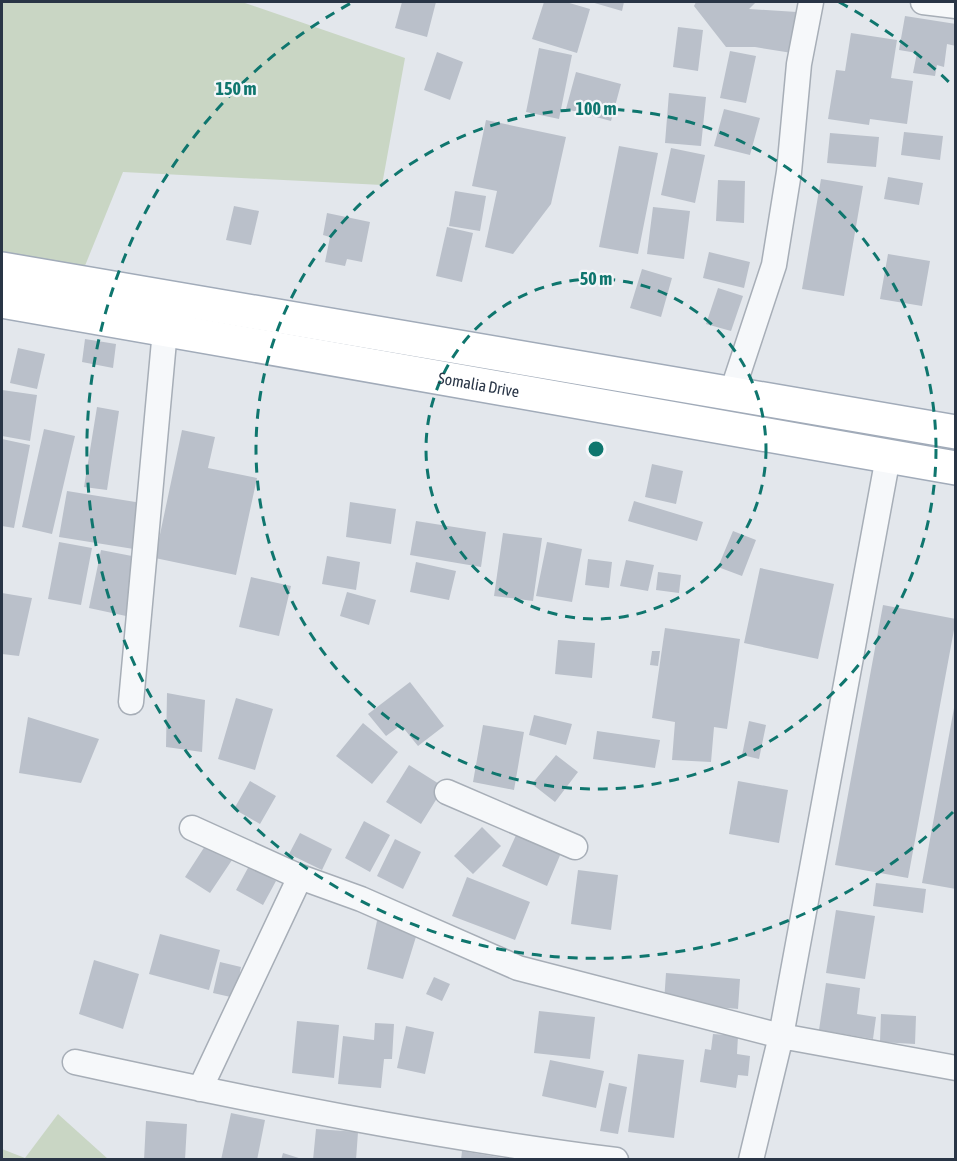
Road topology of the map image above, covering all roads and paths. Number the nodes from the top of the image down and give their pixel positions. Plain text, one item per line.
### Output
1 (812, 2) edge
2 (923, 2) edge
3 (956, 6) edge
4 (2, 269) edge
5 (2, 301) edge
6 (165, 330) junction
7 (732, 392) junction
8 (956, 432) edge
9 (888, 457) junction
10 (956, 468) edge
11 (131, 702) dead end
12 (447, 792) dead end
13 (192, 828) dead end
14 (575, 847) dead end
15 (300, 877) junction
16 (781, 1036) junction
17 (75, 1062) dead end
18 (956, 1068) edge
19 (200, 1089) junction
20 (616, 1160) edge
21 (751, 1160) edge

1 - 7 street
2 - 3 street
4 - 7 main road, Somalia Drive
5 - 6 main road, Somalia Drive
6 - 9 main road, Somalia Drive
6 - 11 street
7 - 8 main road, Somalia Drive
9 - 10 main road, Somalia Drive
9 - 16 street
12 - 14 street
13 - 15 street
15 - 16 street
15 - 19 street
16 - 18 street
16 - 21 street
17 - 19 street
19 - 20 street

